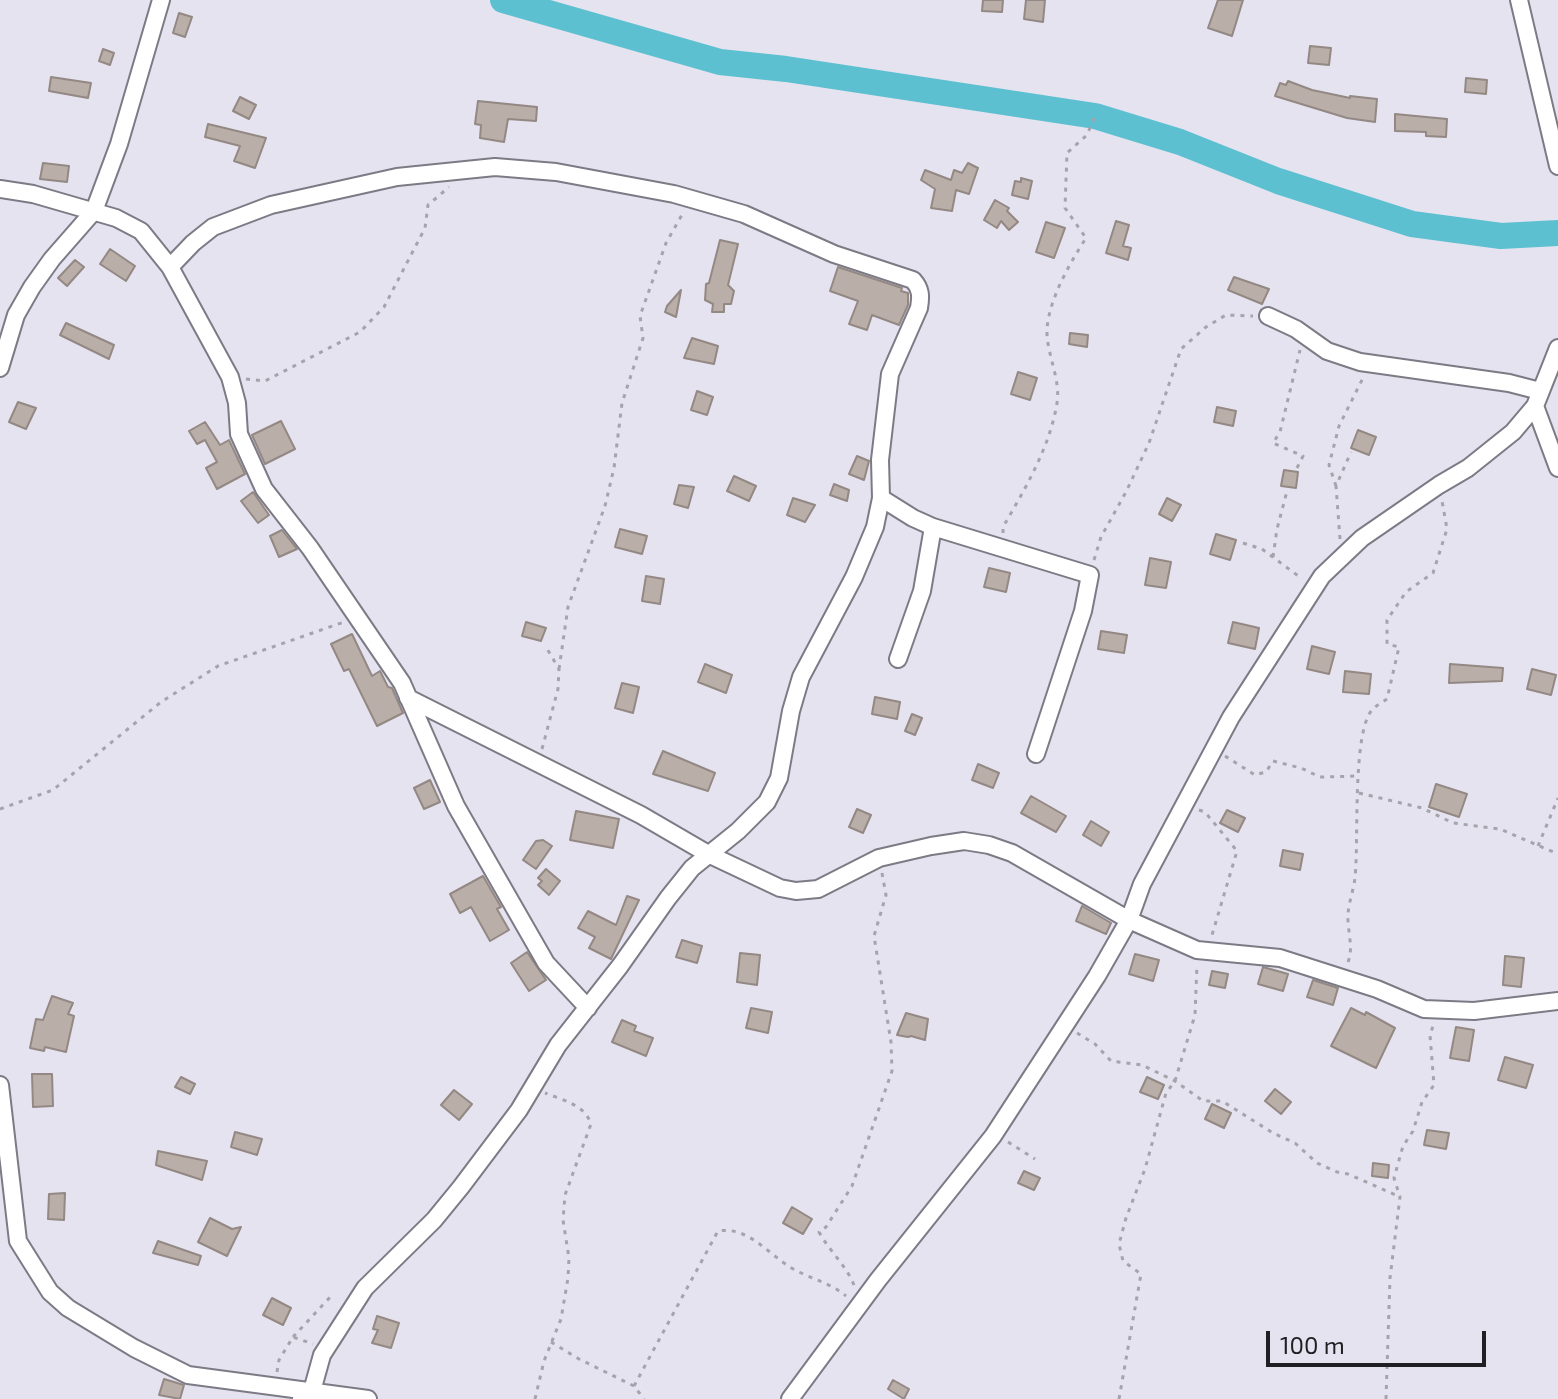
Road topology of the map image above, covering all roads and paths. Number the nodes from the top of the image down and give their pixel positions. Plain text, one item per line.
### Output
1 (161, 0) edge
2 (1519, 0) edge
3 (1095, 116) dead end
4 (1558, 166) edge
5 (468, 170) junction
6 (0, 189) edge
7 (691, 199) junction
8 (94, 211) junction
9 (170, 267) junction
10 (1268, 316) joint
11 (1304, 335) junction
12 (1558, 348) edge
13 (1370, 363) junction
14 (0, 368) edge
15 (230, 377) junction
16 (1538, 398) junction
17 (1351, 452) dead end
18 (1297, 468) dead end
19 (1558, 468) edge
20 (1439, 485) junction
21 (1336, 486) junction
22 (1287, 491) dead end
23 (881, 498) junction
24 (933, 527) junction
25 (1243, 543) dead end
26 (1003, 550) junction
27 (1273, 557) junction
28 (1335, 562) junction
29 (1089, 575) junction
30 (1314, 587) junction
31 (356, 618) junction
32 (546, 647) dead end
33 (898, 659) dead end
34 (559, 669) junction
35 (408, 698) junction
36 (1215, 750) junction
37 (1036, 754) dead end
38 (538, 764) junction
39 (1359, 776) junction
40 (1359, 793) junction
41 (1558, 798) edge
42 (1186, 806) junction
43 (0, 809) edge
44 (1538, 846) junction
45 (708, 854) junction
46 (1558, 854) edge
47 (879, 858) junction
48 (1129, 920) junction
49 (1197, 950) junction
50 (1342, 977) junction
51 (1558, 983) edge
52 (1558, 1001) edge
53 (588, 1008) junction
54 (1439, 1011) junction
55 (1064, 1025) junction
56 (1175, 1081) junction
57 (0, 1085) edge
58 (531, 1087) junction
59 (994, 1133) junction
60 (1035, 1159) dead end
61 (1400, 1197) junction
62 (333, 1294) dead end
63 (863, 1301) junction
64 (293, 1337) junction
65 (551, 1342) junction
66 (322, 1355) junction
67 (634, 1386) junction
68 (274, 1388) junction
69 (306, 1395) edge
70 (368, 1399) edge
71 (535, 1399) edge
72 (644, 1399) edge
73 (790, 1399) edge
74 (1119, 1399) edge
75 (1386, 1399) edge

1 - 8 street
2 - 4 street
3 - 26 path
5 - 7 street
5 - 9 street
5 - 15 path
6 - 8 street
7 - 23 street
7 - 34 path
8 - 9 street
8 - 14 street
9 - 15 street
10 - 11 street
10 - 29 path
11 - 13 street
11 - 18 path
12 - 16 street
13 - 16 street
13 - 21 path
15 - 31 street
16 - 19 street
16 - 20 street
17 - 21 path
20 - 28 street
20 - 39 path
21 - 28 path
22 - 27 path
23 - 24 street
23 - 45 street
24 - 26 street
24 - 33 street
25 - 27 path
26 - 29 street
27 - 30 path
28 - 30 street
29 - 37 street
30 - 36 street
31 - 35 street
31 - 43 path
32 - 34 path
34 - 38 path
35 - 38 street
35 - 53 street
36 - 39 path
36 - 42 street
38 - 45 street
39 - 40 path
40 - 44 path
40 - 50 path
41 - 44 path
42 - 48 street
42 - 49 path
44 - 46 path
45 - 47 street
45 - 53 street
47 - 48 street
47 - 63 path
48 - 49 street
48 - 55 street
49 - 50 street
49 - 56 path
50 - 54 street
51 - 52 street
52 - 54 street
53 - 58 street
54 - 61 path
55 - 56 path
55 - 59 street
56 - 61 path
56 - 74 path
57 - 68 street
58 - 65 path
58 - 66 street
59 - 60 path
59 - 63 street
61 - 75 path
62 - 64 path
63 - 67 path
63 - 73 street
64 - 66 path
64 - 68 path
65 - 67 path
65 - 71 path
66 - 69 street
67 - 72 path
68 - 69 street
69 - 70 street

